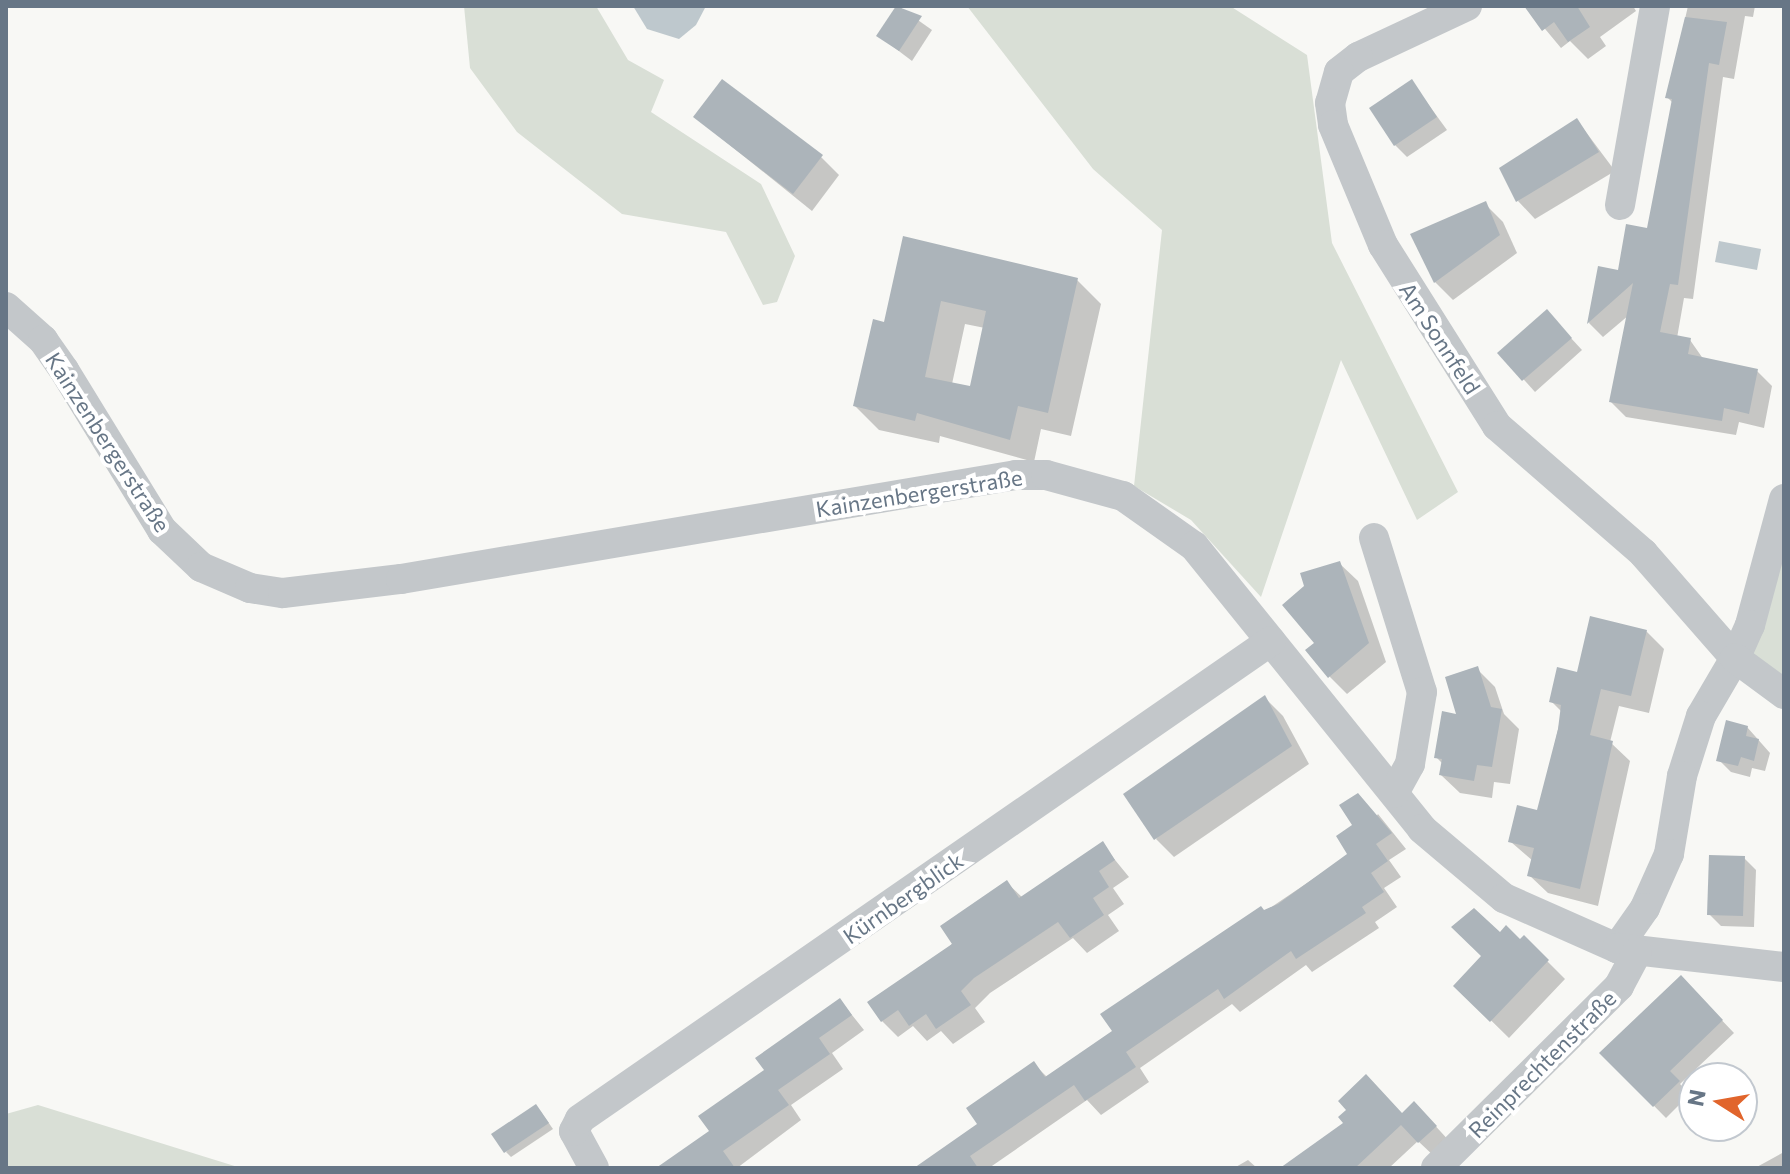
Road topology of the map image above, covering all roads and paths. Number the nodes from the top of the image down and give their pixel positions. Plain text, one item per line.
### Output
1 (1467, 6) edge
2 (1655, 6) edge
3 (1620, 205) dead end
4 (6, 307) edge
5 (1784, 499) edge
6 (1374, 538) dead end
7 (1271, 641) junction
8 (1735, 658) junction
9 (1784, 694) edge
10 (1394, 793) junction
11 (1627, 950) junction
12 (1784, 967) edge
13 (594, 1168) edge
14 (1436, 1168) edge

1 - 8 street, Am Sonnfeld
2 - 3 street
4 - 7 street, Kainzenbergerstraße
5 - 8 street, Reinprechtenstraße
6 - 10 street
7 - 10 street, Kainzenbergerstraße
7 - 13 street, Kürnbergblick
8 - 9 street
8 - 11 street, Reinprechtenstraße
10 - 11 street, Kainzenbergerstraße
11 - 12 street, Kainzenbergerstraße
11 - 14 street, Reinprechtenstraße

